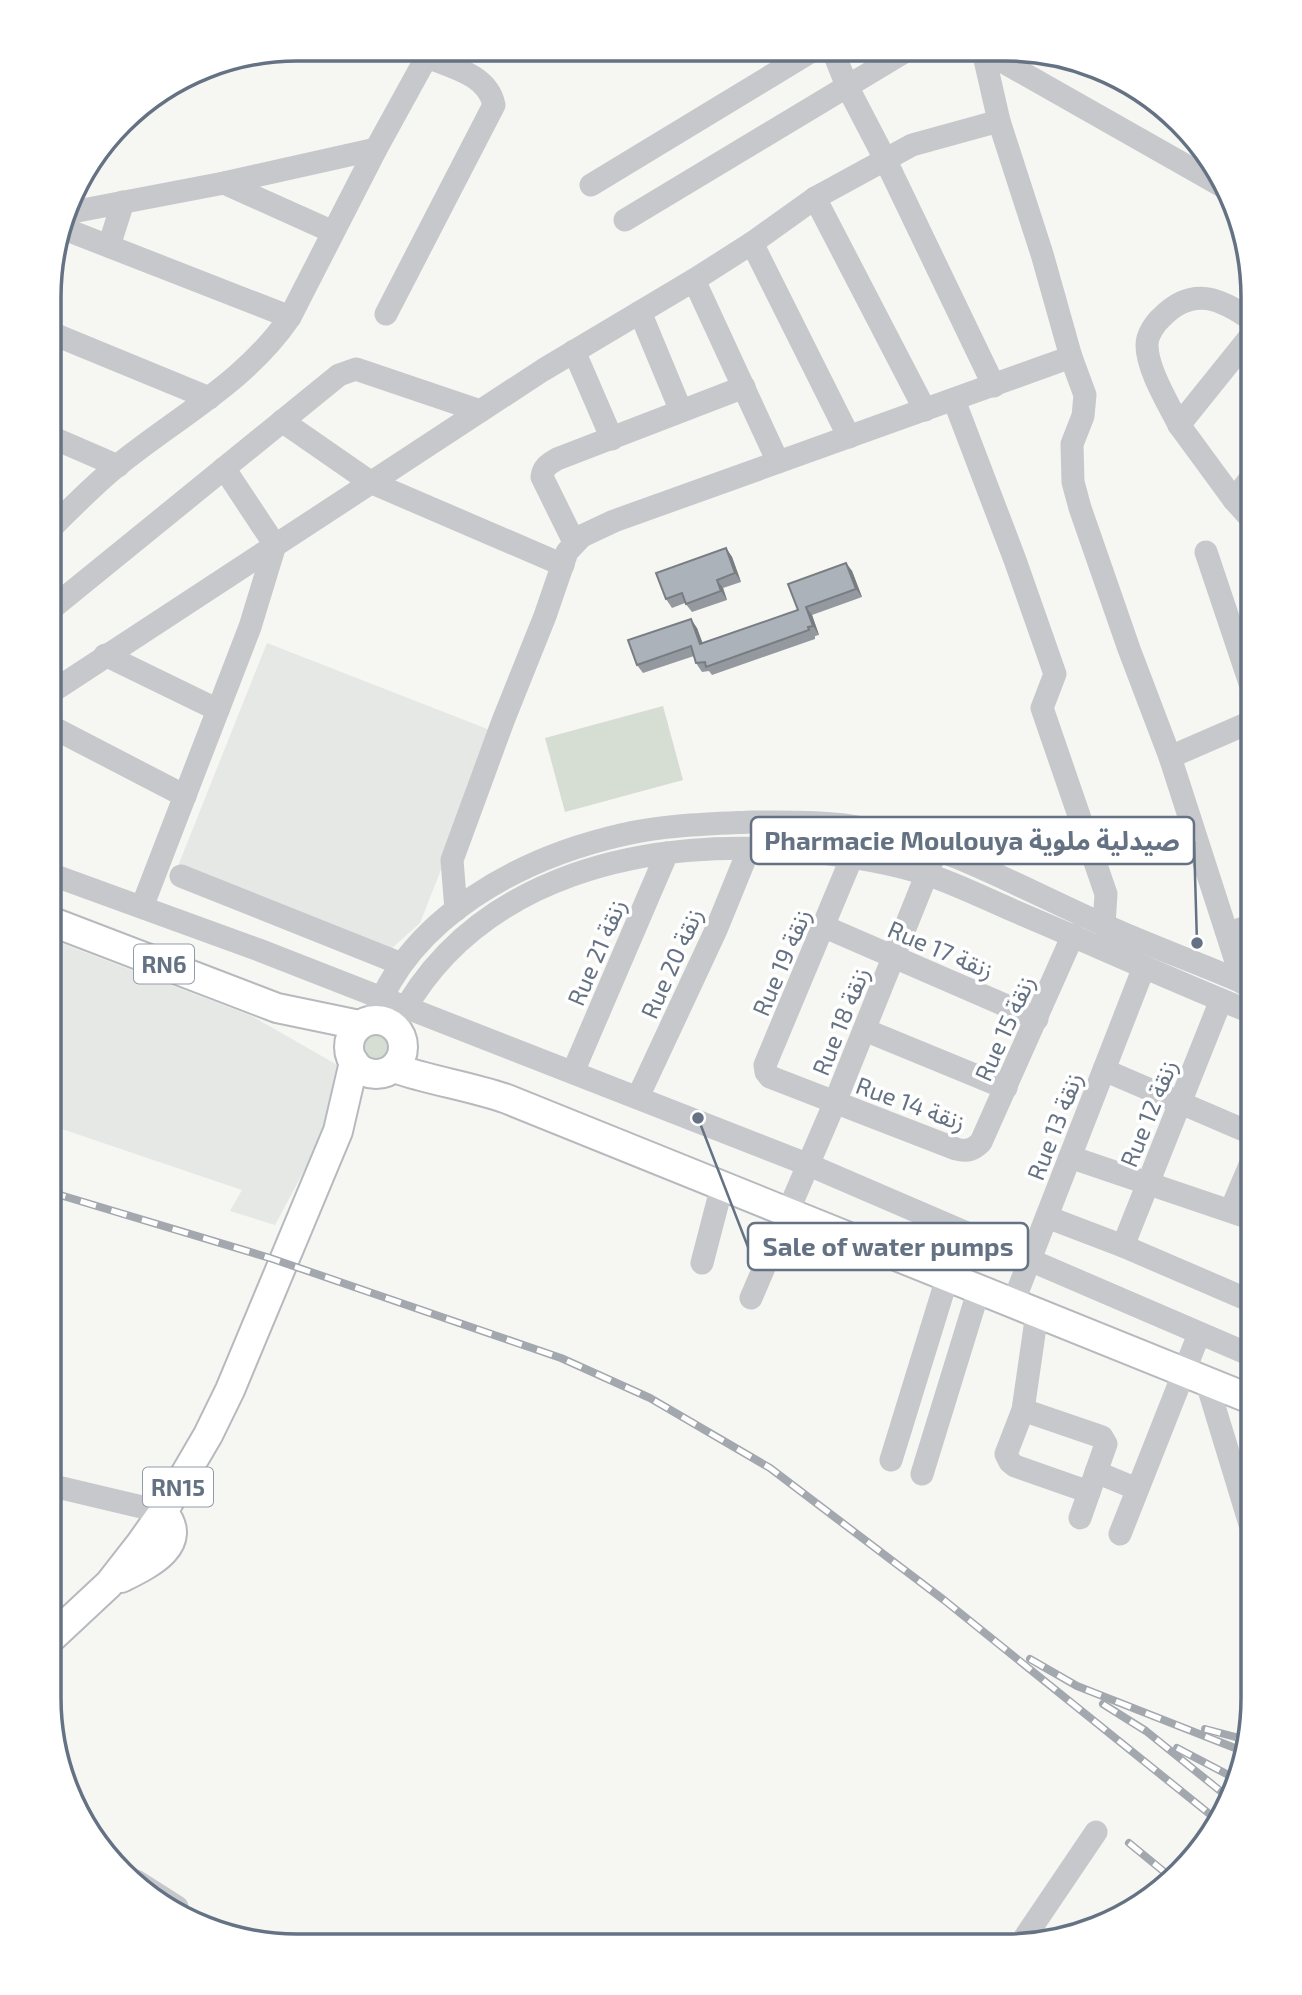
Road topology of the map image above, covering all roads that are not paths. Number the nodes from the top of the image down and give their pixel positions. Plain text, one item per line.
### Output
1 (795, 61) edge
2 (837, 61) edge
3 (889, 61) edge
4 (985, 61) edge
5 (424, 62) edge
6 (446, 62) edge
7 (1021, 62) edge
8 (847, 86) junction
9 (999, 121) junction
10 (1178, 147) edge
11 (376, 149) junction
12 (885, 159) junction
13 (1201, 168) edge
14 (224, 183) junction
15 (591, 185) dead end
16 (815, 198) junction
17 (123, 202) junction
18 (78, 211) edge
19 (625, 220) dead end
20 (71, 231) edge
21 (332, 232) junction
22 (752, 243) junction
23 (109, 246) junction
24 (694, 280) junction
25 (639, 312) junction
26 (1241, 313) edge
27 (386, 314) dead end
28 (289, 317) junction
29 (61, 337) edge
30 (1241, 348) edge
31 (574, 351) junction
32 (1071, 358) junction
33 (994, 386) junction
34 (744, 387) junction
35 (209, 398) junction
36 (954, 400) junction
37 (480, 411) junction
38 (681, 411) junction
39 (925, 411) junction
40 (282, 421) junction
41 (1178, 425) junction
42 (849, 437) junction
43 (612, 439) junction
44 (61, 441) edge
45 (778, 462) junction
46 (118, 466) junction
47 (224, 468) junction
48 (370, 482) junction
49 (1241, 491) edge
50 (1234, 500) junction
51 (1241, 508) edge
52 (61, 519) edge
53 (574, 542) junction
54 (275, 545) junction
55 (1206, 552) dead end
56 (563, 565) junction
57 (61, 601) edge
58 (105, 655) junction
59 (1241, 656) edge
60 (61, 685) edge
61 (218, 710) junction
62 (1241, 726) edge
63 (61, 732) edge
64 (1170, 757) junction
65 (185, 796) junction
66 (938, 848) junction
67 (749, 849) junction
68 (667, 853) junction
69 (852, 857) junction
70 (927, 874) junction
71 (181, 876) dead end
72 (61, 878) edge
73 (142, 907) junction
74 (456, 910) junction
75 (61, 925) edge
76 (1104, 925) junction
77 (825, 927) junction
78 (1241, 929) edge
79 (1229, 933) junction
80 (1073, 935) junction
81 (894, 956) junction
82 (399, 963) dead end
83 (1241, 965) edge
84 (1144, 967) junction
85 (1241, 982) edge
86 (1221, 1000) junction
87 (277, 1008) junction
88 (1240, 1008) edge
89 (1037, 1019) junction
90 (864, 1030) junction
91 (387, 1034) junction
92 (352, 1059) junction
93 (1104, 1070) junction
94 (573, 1072) junction
95 (781, 1081) joint
96 (1006, 1088) junction
97 (638, 1097) junction
98 (835, 1102) junction
99 (1180, 1103) junction
100 (1240, 1129) edge
101 (338, 1131) junction
102 (981, 1142) joint
103 (1070, 1157) junction
104 (809, 1165) junction
105 (1148, 1183) junction
106 (722, 1186) junction
107 (1240, 1187) edge
108 (1231, 1210) junction
109 (788, 1212) junction
110 (1240, 1214) edge
111 (1047, 1217) junction
112 (1123, 1246) junction
113 (1030, 1261) junction
114 (702, 1263) dead end
115 (948, 1275) junction
116 (979, 1289) junction
117 (1240, 1297) edge
118 (751, 1298) dead end
119 (1025, 1308) junction
120 (1199, 1334) junction
121 (1240, 1351) edge
122 (1195, 1376) junction
123 (1240, 1395) edge
124 (1023, 1410) junction
125 (891, 1460) dead end
126 (922, 1474) dead end
127 (1092, 1482) junction
128 (61, 1488) edge
129 (1137, 1489) junction
130 (1240, 1501) edge
131 (163, 1512) junction
132 (1080, 1518) dead end
133 (1121, 1534) dead end
134 (61, 1629) edge
135 (1096, 1832) dead end
136 (1028, 1932) edge

1 - 15 street
2 - 8 street
3 - 8 street
4 - 9 street
5 - 11 street
6 - 27 street
7 - 10 street
8 - 12 street
8 - 19 street
9 - 12 street
9 - 32 street
10 - 13 street
11 - 14 street
11 - 21 street
12 - 16 street
12 - 33 street
14 - 17 street
14 - 21 street
16 - 22 street
16 - 39 street
17 - 18 street
17 - 23 street
20 - 23 street
21 - 28 street
22 - 24 street
22 - 42 street
23 - 28 street
24 - 25 street
24 - 34 street
25 - 31 street
25 - 38 street
26 - 41 street
28 - 35 street
29 - 35 street
30 - 41 street
31 - 37 street
31 - 43 street
32 - 33 street
32 - 64 street
33 - 36 street
34 - 38 street
34 - 45 street
35 - 46 street
36 - 39 street
36 - 76 street
37 - 40 street
37 - 48 street
38 - 43 street
39 - 42 street
40 - 47 street
40 - 48 street
41 - 50 street
42 - 45 street
43 - 53 street
44 - 46 street
45 - 53 street
46 - 52 street
47 - 54 street
47 - 57 street
48 - 54 street
48 - 56 street
49 - 50 street
50 - 51 street
53 - 56 street
54 - 58 street
54 - 61 street
55 - 59 street
56 - 74 street
58 - 60 street
58 - 61 street
61 - 65 street
62 - 64 street
63 - 65 street
64 - 79 street
65 - 73 street
66 - 70 street, Rue 18 زنقة
66 - 74 street
66 - 76 street
67 - 68 street
67 - 69 street
67 - 97 street, Rue 20 زنقة
68 - 91 street
68 - 94 street, Rue 21 زنقة
69 - 70 street
69 - 77 street, Rue 19 زنقة
70 - 80 street
70 - 81 street, Rue 18 زنقة
71 - 82 street
72 - 73 street
73 - 91 street
74 - 91 street
75 - 87 main road, RN6
76 - 85 street
77 - 81 street, Rue 17 زنقة
77 - 95 street, Rue 19 زنقة
78 - 79 street
79 - 83 street
80 - 84 street
80 - 89 street, Rue 15 زنقة
81 - 89 street, Rue 17 زنقة
81 - 90 street, Rue 18 زنقة
84 - 86 street
84 - 93 street, Rue 13 زنقة
86 - 88 street
86 - 99 street, Rue 12 زنقة
87 - 91 main road, RN6
87 - 92 main road, RN6
89 - 96 street, Rue 15 زنقة
90 - 96 street
90 - 98 street, Rue 18 زنقة
91 - 92 main road
91 - 92 main road, RN6
91 - 94 street
91 - 101 main road, RN15
91 - 106 main road, RN6
92 - 101 main road, RN15
93 - 99 street
93 - 103 street, Rue 13 زنقة
94 - 97 street
95 - 98 street, Rue 14 زنقة
96 - 102 street, Rue 15 زنقة
97 - 104 street
98 - 102 street, Rue 14 زنقة
98 - 104 street, Rue 18 زنقة
99 - 100 street
99 - 105 street, Rue 12 زنقة
101 - 131 main road, RN15
103 - 105 street
103 - 111 street, Rue 13 زنقة
104 - 109 street, Rue 18 زنقة
104 - 113 street
105 - 108 street
105 - 112 street, Rue 12 زنقة
106 - 109 main road, RN6
106 - 114 street
107 - 108 street
108 - 110 street
109 - 115 main road, RN6
109 - 118 street, Rue 18 زنقة
111 - 112 street
111 - 113 street, Rue 13 زنقة
112 - 117 street
113 - 119 street, Rue 13 زنقة
113 - 120 street
115 - 116 main road, RN6
115 - 125 street
116 - 119 main road, RN6
116 - 126 street
119 - 122 main road, RN6
119 - 124 street, Rue 13 زنقة
120 - 121 street
120 - 122 street
122 - 123 main road, RN6
122 - 129 street
122 - 130 street
124 - 127 street
124 - 127 street, Rue 13 زنقة
127 - 129 street, Rue 13 زنقة
127 - 132 street
128 - 131 street
129 - 133 street
131 - 134 main road, RN15
135 - 136 street

